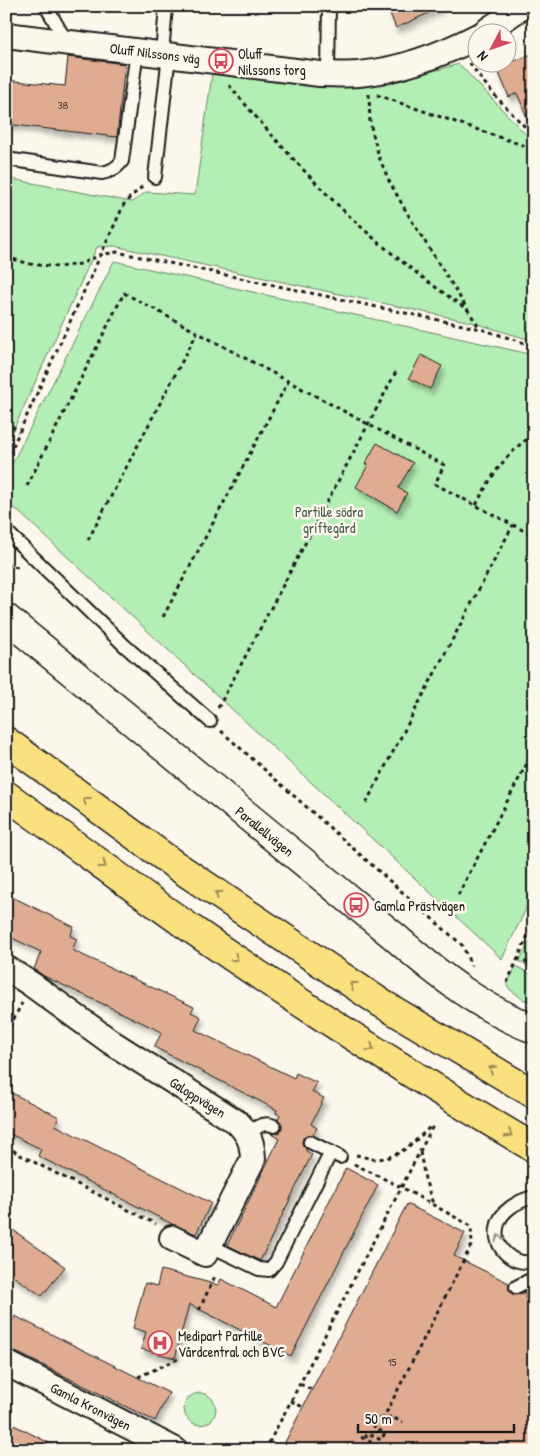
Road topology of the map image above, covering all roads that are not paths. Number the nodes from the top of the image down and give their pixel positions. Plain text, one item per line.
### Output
1 (46, 6) edge
2 (166, 6) edge
3 (329, 6) edge
4 (523, 6) edge
5 (500, 22) edge
6 (6, 36) edge
7 (468, 41) edge
8 (67, 43) junction
9 (137, 51) junction
10 (165, 55) junction
11 (328, 74) junction
12 (6, 159) edge
13 (155, 177) road end
14 (6, 531) edge
15 (6, 618) edge
16 (210, 722) road end
17 (6, 741) edge
18 (6, 795) edge
19 (6, 968) edge
20 (534, 1029) edge
21 (534, 1094) edge
22 (274, 1126) dead end
23 (247, 1133) junction
24 (310, 1142) dead end
25 (534, 1148) edge
26 (534, 1197) edge
27 (172, 1238) road end
28 (207, 1249) junction
29 (534, 1261) edge
30 (534, 1278) edge
31 (516, 1287) dead end
32 (6, 1363) edge
33 (175, 1450) edge

1 - 8 lane
2 - 10 lane
3 - 11 lane
4 - 5 street
6 - 8 street, Oluff Nilssons väg
7 - 11 street, Oluff Nilssons väg
8 - 9 street, Oluff Nilssons väg
9 - 10 street, Oluff Nilssons väg
9 - 12 lane
10 - 11 street, Oluff Nilssons väg
10 - 13 lane
14 - 16 lane
15 - 20 street, Parallellvägen
21 -> 17 highway
18 -> 25 highway
19 - 23 street, Galoppvägen
22 - 23 lane
23 - 28 street
24 - 28 lane
29 -> 26 lane
27 - 28 street
30 - 31 lane
32 - 33 street, Gamla Kronvägen

